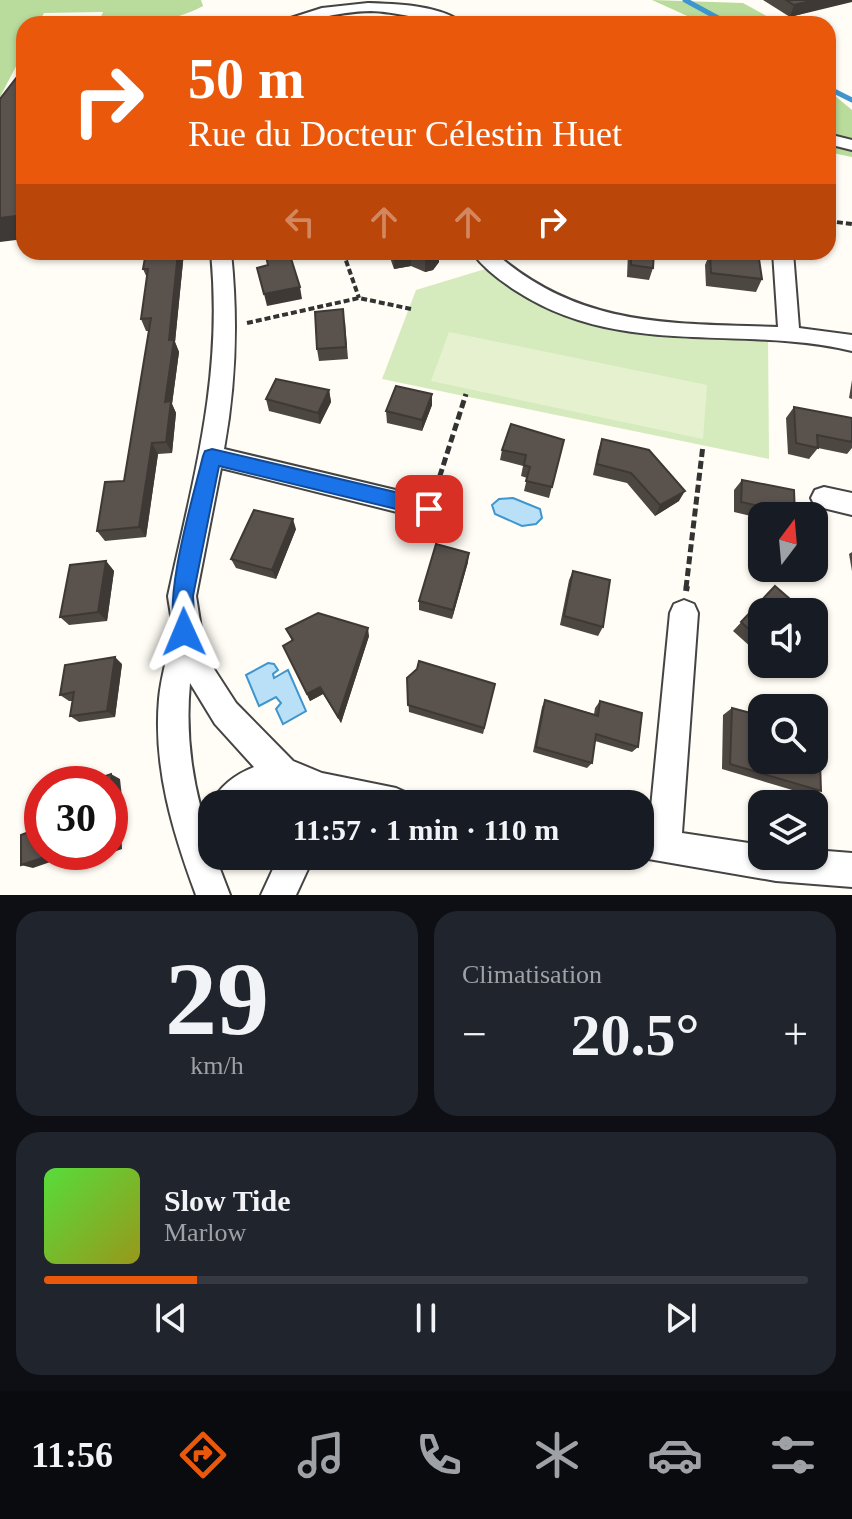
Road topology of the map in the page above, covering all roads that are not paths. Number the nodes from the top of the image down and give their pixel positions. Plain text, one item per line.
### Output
1 (306, 16) edge
2 (437, 16) edge
3 (222, 260) edge
4 (491, 260) edge
5 (784, 260) edge
6 (789, 335) junction
7 (852, 343) edge
8 (212, 456) junction
9 (824, 498) dead end
10 (852, 504) edge
11 (429, 509) road end
12 (684, 613) road end
13 (184, 632) junction
14 (284, 773) junction
15 (245, 790) edge
16 (322, 790) edge
17 (198, 823) edge
18 (654, 830) edge
19 (654, 845) edge
20 (208, 870) edge
21 (290, 870) edge
22 (852, 870) edge
23 (213, 895) edge
24 (278, 895) edge

1 - 2 street
3 - 8 street
4 - 6 street
5 - 6 street
6 - 7 street
8 - 11 street
8 - 13 street
9 - 10 street
12 - 18 street
13 - 14 street
13 - 17 street
14 - 15 street
14 - 16 street
19 - 22 street
20 - 23 street
21 - 24 street

